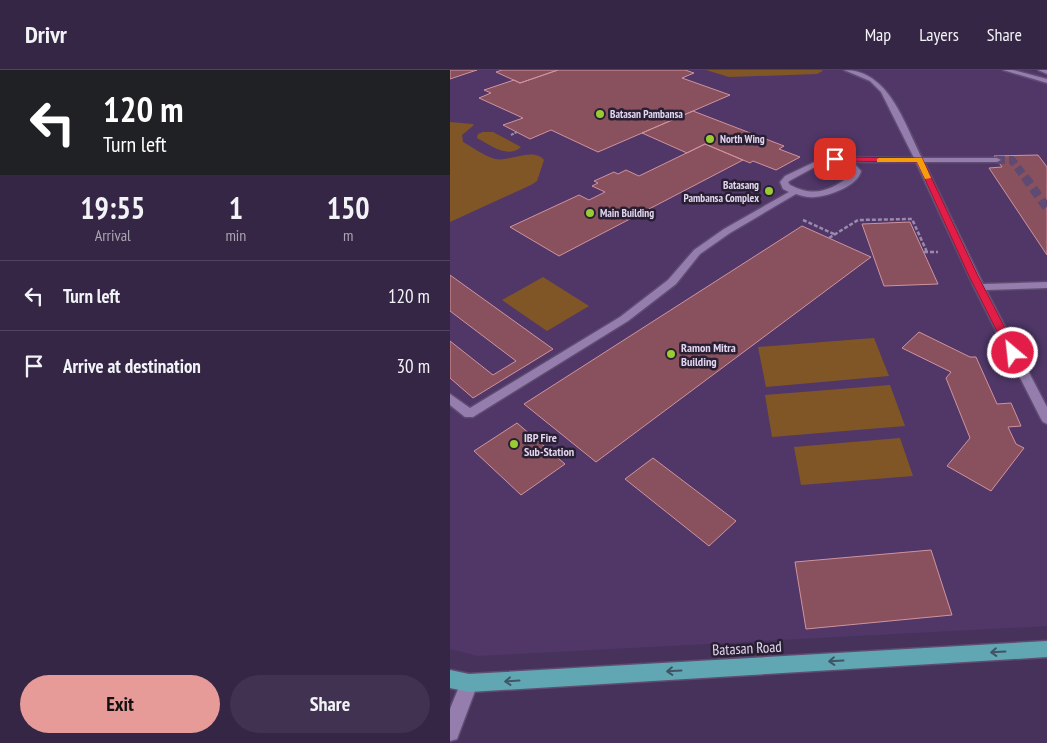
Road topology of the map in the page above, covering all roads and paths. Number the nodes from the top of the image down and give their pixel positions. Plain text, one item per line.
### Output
1 (847, 70) edge
2 (1006, 70) edge
3 (1041, 70) edge
4 (1047, 72) edge
5 (1047, 81) edge
6 (517, 132) dead end
7 (511, 134) dead end
8 (844, 160) junction
9 (920, 160) junction
10 (997, 160) tunnel mouth
11 (794, 192) junction
12 (803, 220) dead end
13 (835, 234) junction
14 (829, 238) dead end
15 (938, 252) dead end
16 (1047, 285) edge
17 (979, 288) junction
18 (450, 398) edge
19 (1047, 419) edge
20 (1047, 649) edge
21 (450, 679) edge
22 (469, 684) junction
23 (450, 732) edge

1 - 9 street
2 - 5 street
3 - 4 street
6 - 7 path
8 - 9 street
8 - 11 street
8 - 11 street
9 - 10 street
9 - 17 street
11 - 18 street
12 - 13 path
13 - 14 path
13 - 15 path
16 - 17 street
17 - 19 street
20 -> 22 main road, Batasan Road
21 - 22 main road, Batasan Road
22 - 23 street

